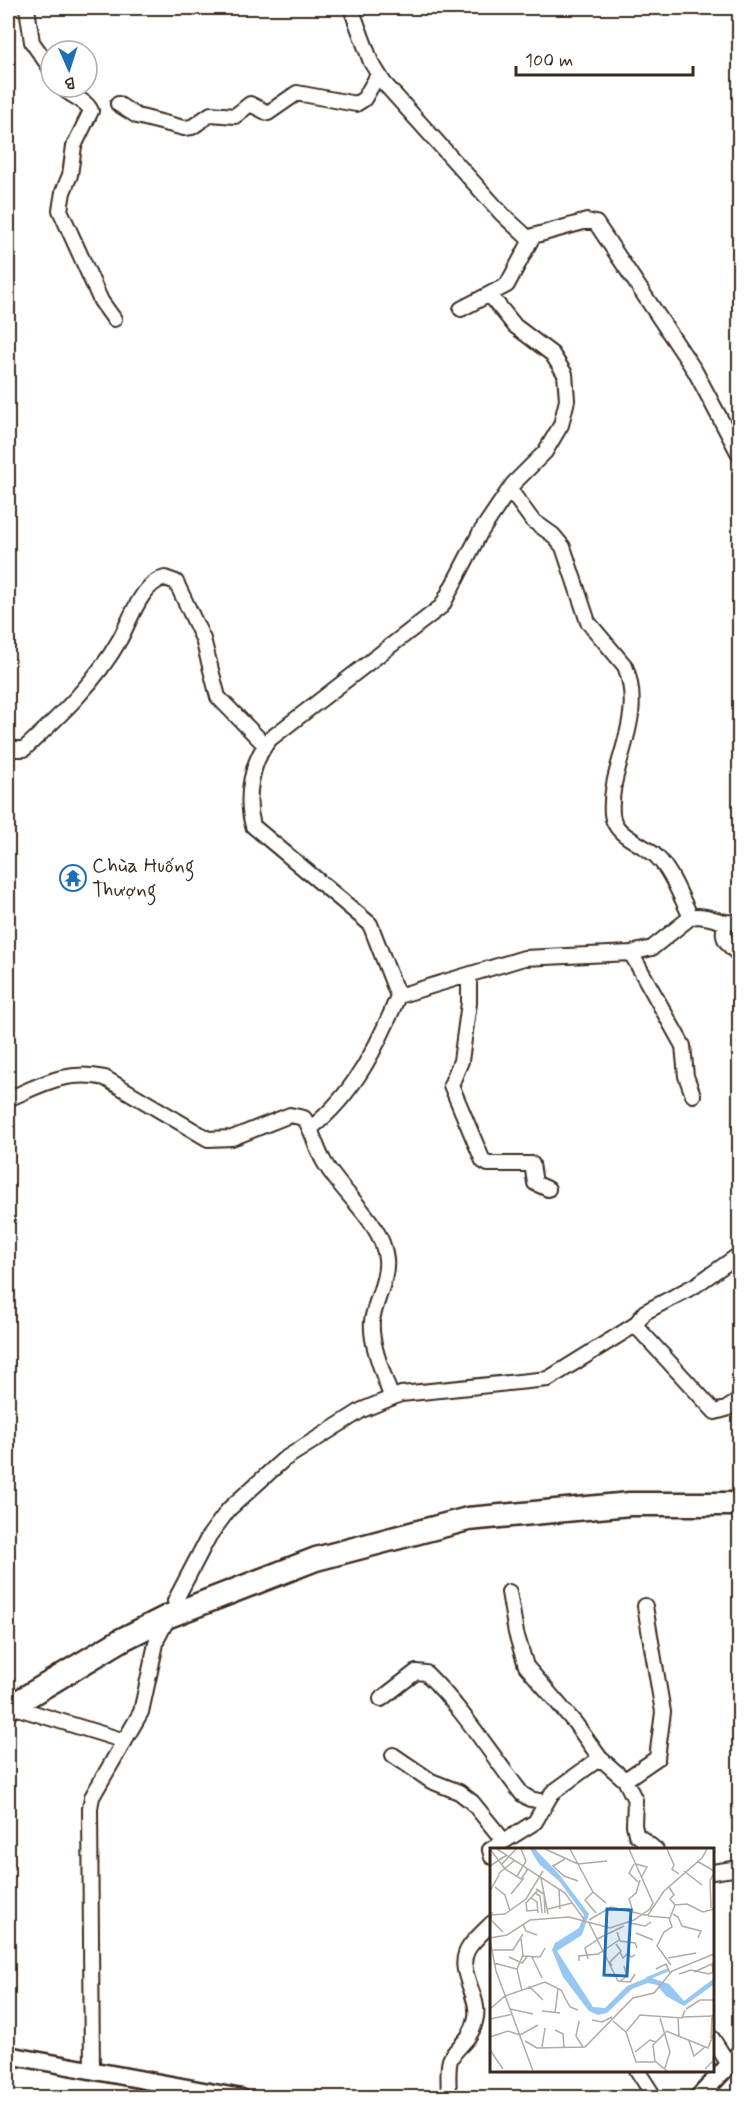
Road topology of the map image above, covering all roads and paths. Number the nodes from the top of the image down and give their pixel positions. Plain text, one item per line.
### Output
1 (27, 8) edge
2 (351, 8) edge
3 (39, 52) edge
4 (378, 75) junction
5 (76, 99) edge
6 (118, 104) dead end
7 (530, 240) junction
8 (490, 295) junction
9 (461, 309) dead end
10 (114, 319) dead end
11 (740, 456) edge
12 (510, 490) junction
13 (8, 744) edge
14 (265, 745) junction
15 (691, 917) junction
16 (733, 922) edge
17 (631, 953) junction
18 (740, 956) edge
19 (469, 975) junction
20 (398, 996) junction
21 (693, 1095) dead end
22 (8, 1099) edge
23 (311, 1128) junction
24 (548, 1189) dead end
25 (740, 1254) edge
26 (635, 1325) junction
27 (391, 1397) junction
28 (740, 1400) edge
29 (740, 1492) edge
30 (740, 1504) edge
31 (292, 1562) junction
32 (509, 1592) dead end
33 (645, 1606) dead end
34 (172, 1608) junction
35 (381, 1699) dead end
36 (9, 1703) edge
37 (125, 1741) junction
38 (393, 1755) dead end
39 (600, 1758) junction
40 (625, 1780) junction
41 (545, 1802) junction
42 (503, 1840) junction
43 (493, 1848) edge
44 (654, 1848) edge
45 (740, 1868) edge
46 (714, 1872) edge
47 (490, 1925) edge
48 (714, 2040) edge
49 (8, 2055) edge
50 (734, 2058) edge
51 (92, 2071) junction
52 (638, 2072) edge
53 (242, 2097) edge
54 (449, 2097) edge
55 (655, 2097) edge
56 (698, 2097) edge

1 - 3 street
2 - 4 street
4 - 6 street
4 - 7 street
5 - 10 street
7 - 8 street
7 - 11 street
8 - 9 street
8 - 12 street
12 - 14 street
12 - 15 street
13 - 14 street
14 - 20 street
15 - 16 street
15 - 17 street
16 - 18 street
17 - 19 street
17 - 21 street
19 - 20 street
19 - 24 street
20 - 23 street
22 - 23 street
23 - 27 street
25 - 26 street
26 - 27 street
26 - 28 street
27 - 34 street
29 - 31 highway
30 - 31 highway
31 - 34 highway
32 - 39 street
33 - 40 street
34 - 36 highway
34 - 37 street
35 - 41 street
36 - 37 street
37 - 51 street
38 - 42 street
39 - 40 street
39 - 41 street
40 - 44 street
41 - 42 street
42 - 43 street
45 - 46 street
47 - 54 street
48 - 50 street
49 - 51 street
50 - 56 street
51 - 53 street
52 - 55 street

